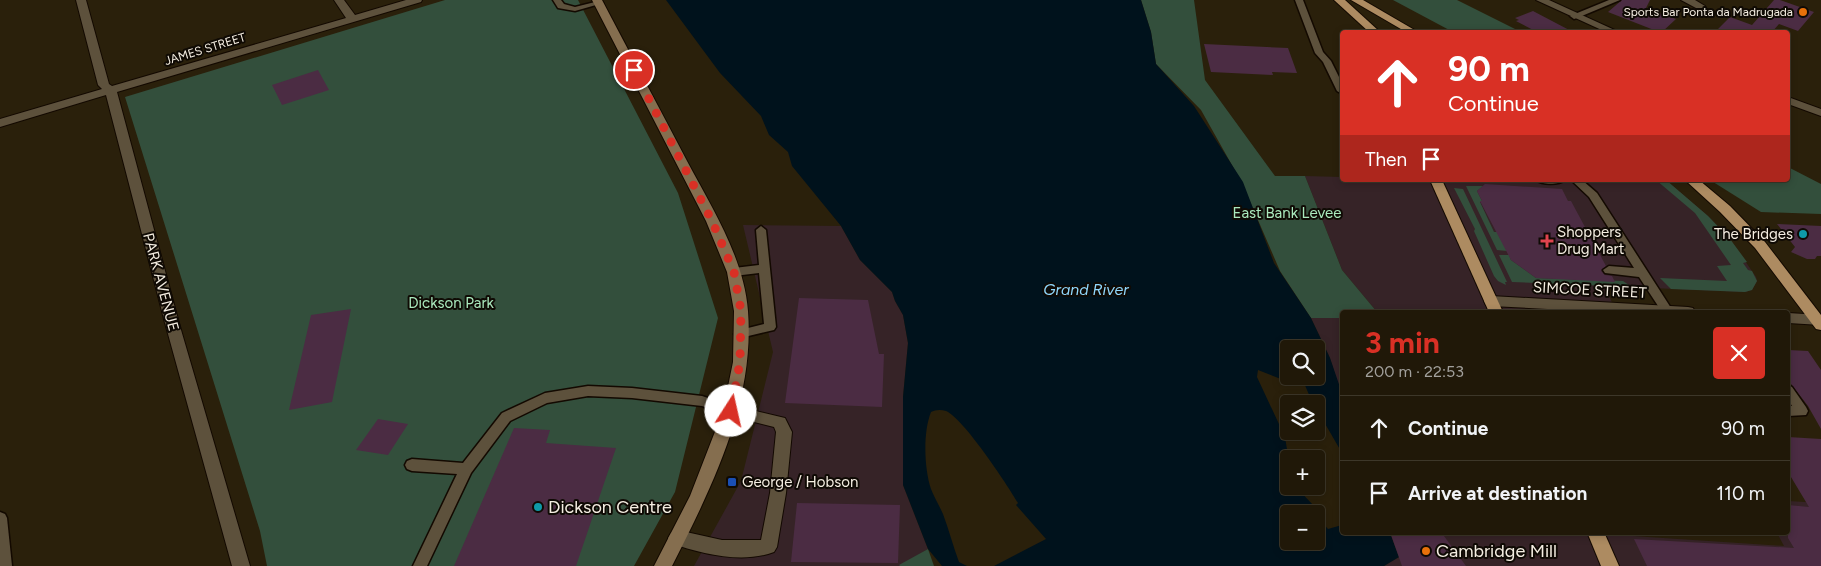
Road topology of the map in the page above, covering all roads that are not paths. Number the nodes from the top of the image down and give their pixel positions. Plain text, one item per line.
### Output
1 (81, 0) edge
2 (339, 0) edge
3 (417, 0) edge
4 (557, 0) edge
5 (1299, 0) edge
6 (1339, 0) edge
7 (1356, 0) edge
8 (1541, 0) edge
9 (1616, 0) edge
10 (1686, 0) edge
11 (598, 2) edge
12 (1700, 6) dead end
13 (1574, 16) junction
14 (352, 20) junction
15 (1373, 30) edge
16 (1409, 30) edge
17 (1609, 30) edge
18 (1340, 87) edge
19 (111, 91) junction
20 (1790, 101) edge
21 (1819, 108) edge
22 (0, 123) edge
23 (1437, 182) edge
24 (1578, 182) edge
25 (1694, 182) edge
26 (761, 230) dead end
27 (765, 268) junction
28 (1609, 270) dead end
29 (734, 272) junction
30 (1642, 273) junction
31 (1494, 307) edge
32 (1624, 310) edge
33 (1666, 310) edge
34 (1790, 318) edge
35 (1820, 322) edge
36 (740, 334) junction
37 (1790, 393) edge
38 (1790, 410) edge
39 (731, 411) junction
40 (412, 464) dead end
41 (466, 469) junction
42 (0, 518) edge
43 (1596, 535) edge
44 (677, 538) junction
45 (4, 566) edge
46 (241, 566) edge
47 (420, 566) edge
48 (663, 566) edge
49 (1610, 566) edge

1 - 19 street, PARK AVENUE
2 - 14 street
3 - 14 street, JAMES STREET
4 - 11 lane
5 - 18 lane
6 - 15 main road
7 - 16 main road
8 - 13 street
9 - 13 lane
10 - 12 street
11 - 29 main road
13 - 17 street
14 - 19 street, JAMES STREET
19 - 22 street, JAMES STREET
19 - 46 street, PARK AVENUE
20 - 21 street
23 - 31 main road
24 - 30 lane
25 - 35 main road
26 - 27 lane
27 - 29 lane
27 - 36 lane
28 - 30 lane
29 - 36 main road
30 - 33 lane
31 - 32 street, SIMCOE STREET
34 - 35 street
36 - 39 main road
37 - 38 lane
39 - 41 lane
39 - 44 main road
39 - 44 street
40 - 41 lane
41 - 47 lane
42 - 45 lane
43 - 49 main road
44 - 48 main road

